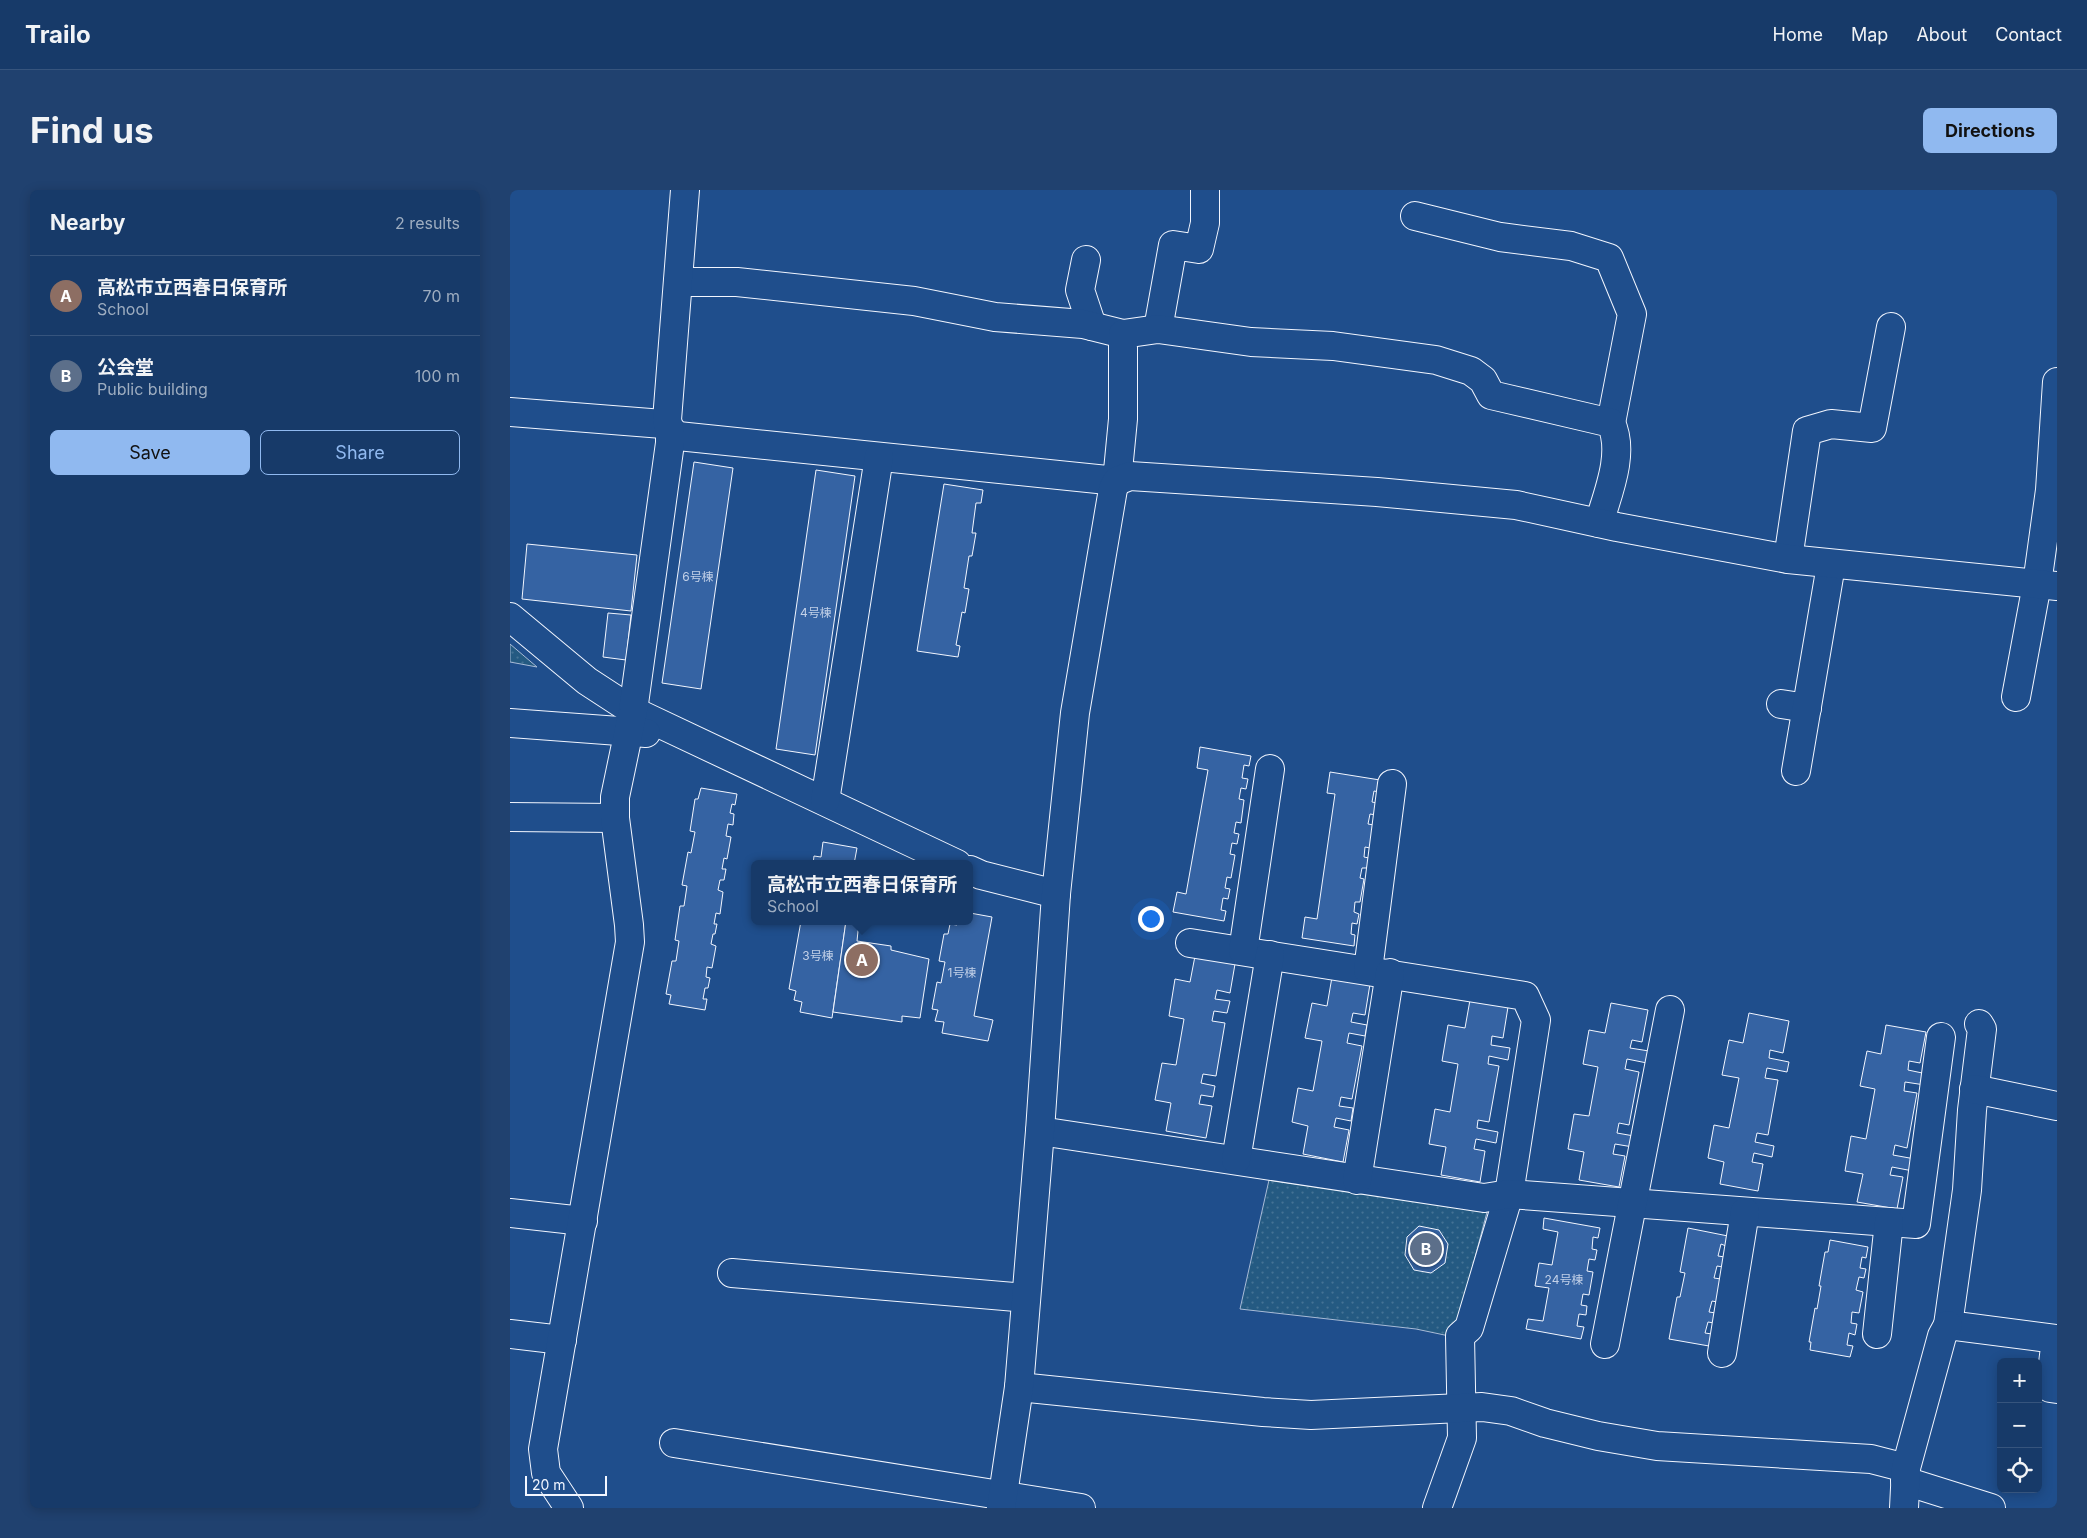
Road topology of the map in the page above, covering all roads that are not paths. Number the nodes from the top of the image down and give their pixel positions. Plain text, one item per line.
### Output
1 (685, 190) edge
2 (1204, 190) edge
3 (1415, 216) dead end
4 (1086, 260) dead end
5 (678, 282) junction
6 (1092, 326) junction
7 (1891, 327) dead end
8 (1158, 329) junction
9 (1122, 334) junction
10 (2057, 382) edge
11 (510, 412) edge
12 (1611, 423) junction
13 (670, 432) junction
14 (878, 457) junction
15 (1117, 481) junction
16 (1599, 523) junction
17 (1788, 559) junction
18 (1844, 566) junction
19 (2047, 585) edge
20 (510, 617) edge
21 (2016, 698) dead end
22 (631, 721) junction
23 (510, 723) edge
24 (1270, 769) dead end
25 (1796, 771) dead end
26 (1392, 784) dead end
27 (825, 801) junction
28 (510, 816) edge
29 (615, 818) junction
30 (949, 860) edge
31 (973, 871) edge
32 (1056, 894) junction
33 (1190, 943) dead end
34 (1243, 951) junction
35 (1270, 955) junction
36 (1379, 972) junction
37 (1670, 1010) dead end
38 (1979, 1024) dead end
39 (1941, 1037) dead end
40 (1974, 1089) junction
41 (2057, 1106) edge
42 (1040, 1131) junction
43 (1236, 1160) junction
44 (1357, 1180) junction
45 (1509, 1194) junction
46 (1634, 1203) junction
47 (1745, 1212) junction
48 (510, 1213) edge
49 (583, 1221) junction
50 (1889, 1222) junction
51 (732, 1273) dead end
52 (1026, 1298) junction
53 (1948, 1325) junction
54 (510, 1334) edge
55 (1877, 1334) dead end
56 (562, 1340) junction
57 (1605, 1344) dead end
58 (1722, 1353) dead end
59 (1019, 1387) junction
60 (2057, 1389) edge
61 (1461, 1409) junction
62 (674, 1443) dead end
63 (1905, 1474) junction
64 (1002, 1502) edge
65 (1985, 1507) edge
66 (569, 1508) edge
67 (1082, 1508) edge
68 (1437, 1508) edge
69 (1904, 1508) edge

1 - 5 street
2 - 8 street
3 - 12 street
4 - 6 street
5 - 6 street
5 - 13 street
6 - 9 street
7 - 17 street
8 - 9 street
8 - 12 street
9 - 15 street
10 - 19 street
11 - 13 street
12 - 16 street
13 - 14 street
13 - 22 street
14 - 15 street
14 - 27 street
15 - 16 street
15 - 32 street
16 - 17 street
17 - 18 street
18 - 19 street
18 - 25 street
19 - 21 street
20 - 22 street
22 - 23 street
22 - 27 street
22 - 29 street
24 - 34 street
26 - 36 street
27 - 30 street
28 - 29 street
29 - 49 street
31 - 32 street
32 - 42 street
33 - 34 street
34 - 35 street
35 - 36 street
35 - 43 street
36 - 44 street
36 - 45 street
37 - 46 street
38 - 40 street
39 - 50 street
40 - 41 street
40 - 53 street
42 - 43 street
42 - 52 street
43 - 44 street
44 - 45 street
45 - 46 street
45 - 61 street
46 - 47 street
46 - 57 street
47 - 50 street
47 - 58 street
48 - 49 street
49 - 56 street
50 - 55 street
51 - 52 street
52 - 59 street
53 - 60 street
53 - 63 street
54 - 56 street
56 - 66 street
59 - 61 street
59 - 64 street
61 - 63 street
61 - 68 street
62 - 64 street
63 - 65 street
63 - 69 street
64 - 67 street

